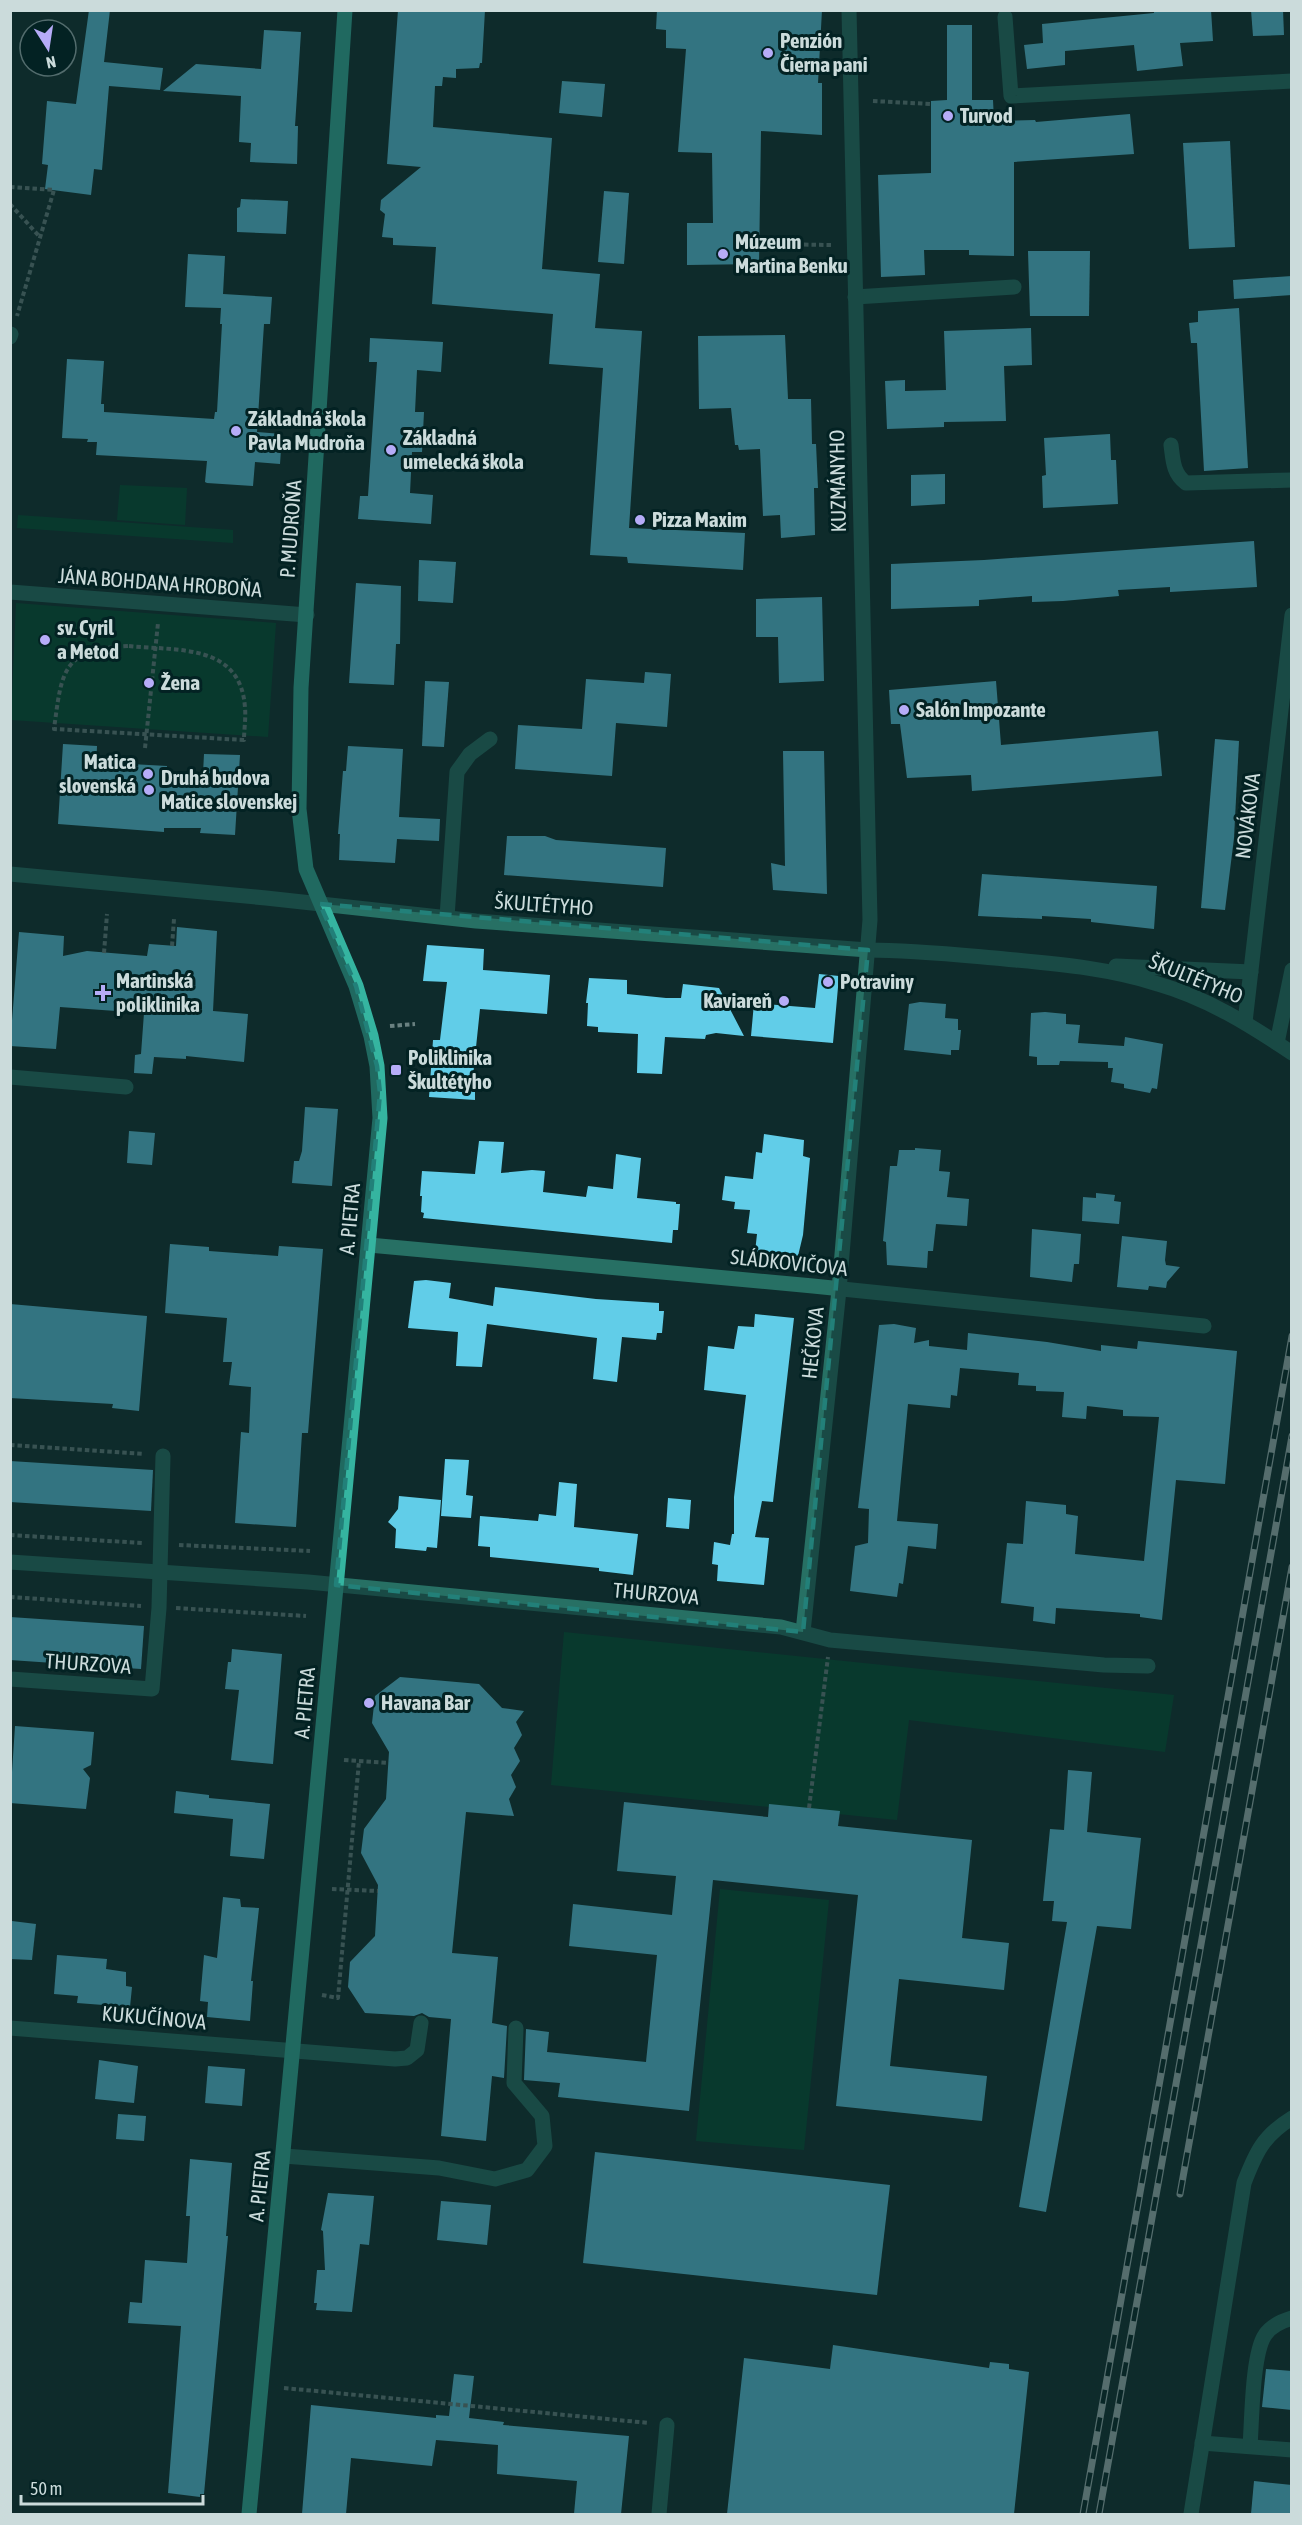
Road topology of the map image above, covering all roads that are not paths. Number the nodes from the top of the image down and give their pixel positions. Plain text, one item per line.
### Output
1 (345, 10) edge
2 (849, 10) edge
3 (1005, 17) dead end
4 (1292, 81) edge
5 (1014, 287) dead end
6 (855, 297) junction
7 (1171, 445) dead end
8 (1292, 480) edge
9 (10, 592) edge
10 (307, 615) junction
11 (1292, 615) edge
12 (490, 739) dead end
13 (10, 874) edge
14 (320, 904) junction
15 (447, 917) junction
16 (868, 950) junction
17 (1076, 965) junction
18 (1292, 970) edge
19 (1251, 972) junction
20 (1245, 1022) junction
21 (1277, 1043) junction
22 (1292, 1053) edge
23 (10, 1077) edge
24 (126, 1087) dead end
25 (369, 1245) junction
26 (839, 1290) junction
27 (1204, 1326) dead end
28 (163, 1456) road end
29 (10, 1562) edge
30 (159, 1571) junction
31 (336, 1585) junction
32 (803, 1632) junction
33 (1148, 1666) dead end
34 (10, 1679) edge
35 (421, 2022) dead end
36 (10, 2028) edge
37 (516, 2028) dead end
38 (294, 2051) junction
39 (1292, 2118) edge
40 (284, 2156) junction
41 (1292, 2318) edge
42 (667, 2425) road end
43 (1202, 2443) junction
44 (1250, 2446) junction
45 (1292, 2450) edge
46 (249, 2514) edge
47 (659, 2514) edge
48 (1191, 2514) edge

1 - 10 main road, P. MUDROŇA
2 - 6 street, KUZMÁNYHO
3 - 4 street
5 - 6 street
6 - 16 street, KUZMÁNYHO
7 - 8 street
9 - 10 street, JÁNA BOHDANA HROBOŇA
10 - 14 main road, P. MUDROŇA
11 - 19 street, NOVÁKOVA
12 - 15 street
13 - 14 street, ŠKULTÉTYHO
14 - 15 street, ŠKULTÉTYHO
14 - 25 main road, A. PIETRA
15 - 16 street, ŠKULTÉTYHO
16 - 17 street, ŠKULTÉTYHO
16 - 26 street, HEČKOVA
17 - 19 street, ŠKULTÉTYHO
17 - 20 street, ŠKULTÉTYHO
18 - 21 street
19 - 20 street, NOVÁKOVA
20 - 21 street, ŠKULTÉTYHO
21 - 22 street, ŠKULTÉTYHO
23 - 24 street
25 - 26 street, SLÁDKOVIČOVA
25 - 31 main road, A. PIETRA
26 - 27 street, SLÁDKOVIČOVA
26 - 32 street, HEČKOVA
28 - 30 street, THURZOVA
29 - 30 street, THURZOVA
30 - 31 street, THURZOVA
30 - 34 street, THURZOVA
31 - 32 street, THURZOVA
31 - 38 main road, A. PIETRA
32 - 33 street, THURZOVA
35 - 38 street, KUKUČÍNOVA
36 - 38 street, KUKUČÍNOVA
37 - 40 street
38 - 40 main road, A. PIETRA
39 - 43 street
40 - 46 main road, A. PIETRA
41 - 44 street
42 - 47 street
43 - 44 street
43 - 48 street
44 - 45 street

